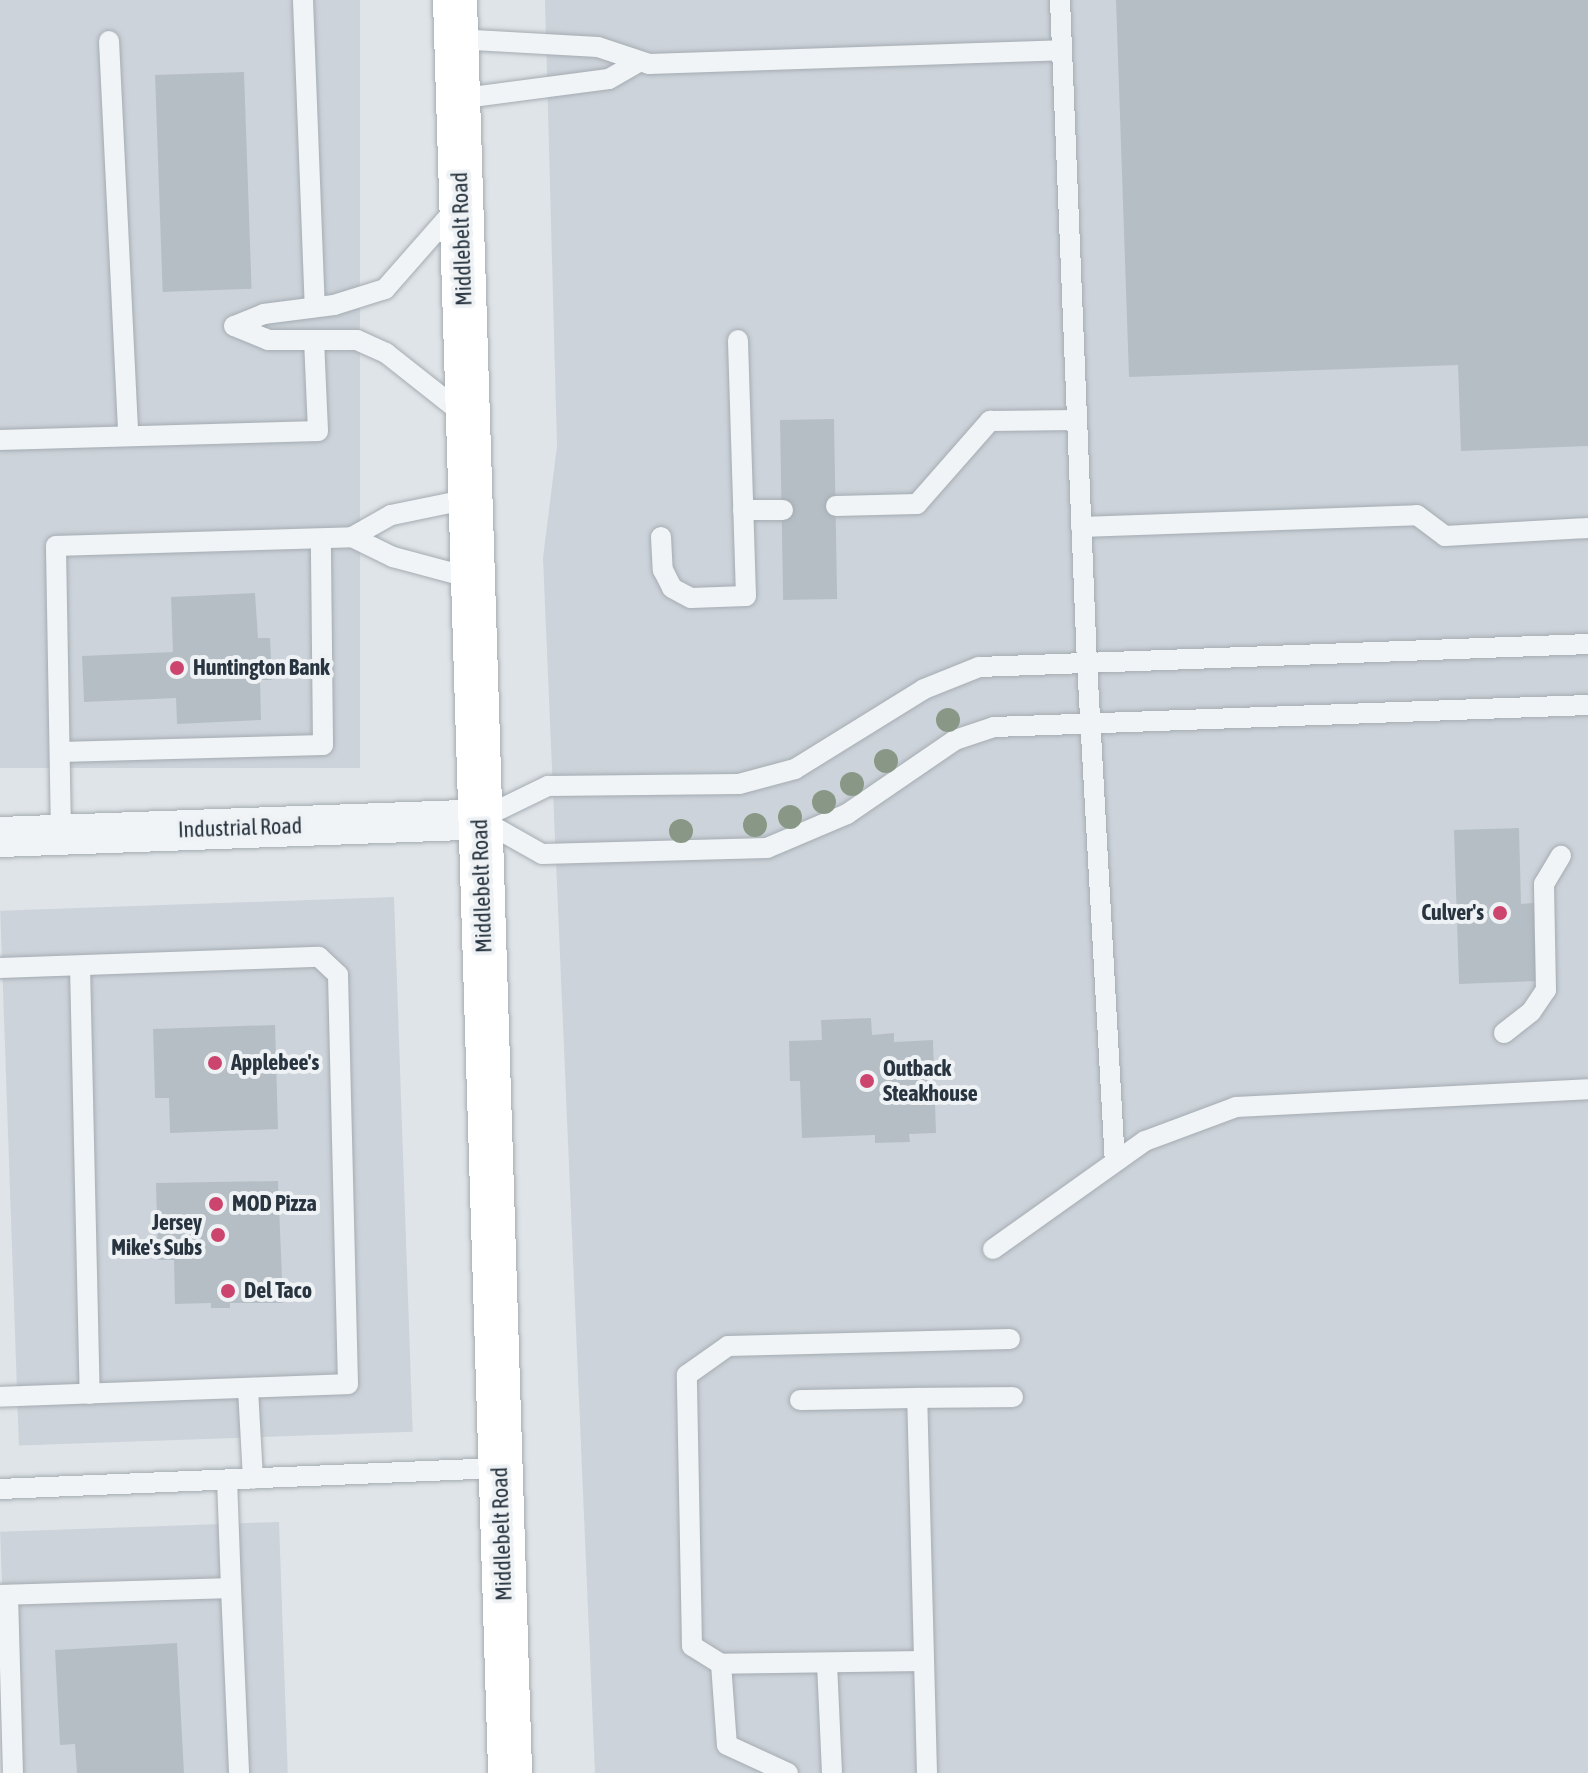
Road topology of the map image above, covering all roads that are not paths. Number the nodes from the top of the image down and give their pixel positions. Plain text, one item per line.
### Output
1 (303, 0) edge
2 (1060, 0) edge
3 (455, 20) edge
4 (109, 41) dead end
5 (1062, 50) junction
6 (637, 63) junction
7 (457, 99) junction
8 (461, 203) junction
9 (315, 307) junction
10 (314, 340) junction
11 (738, 340) dead end
12 (467, 417) junction
13 (1077, 420) junction
14 (128, 436) junction
15 (0, 440) edge
16 (474, 498) junction
17 (836, 506) dead end
18 (743, 510) junction
19 (783, 510) dead end
20 (1081, 527) junction
21 (1588, 528) edge
22 (352, 537) junction
23 (661, 537) dead end
24 (321, 541) junction
25 (475, 579) junction
26 (1588, 644) edge
27 (1087, 663) junction
28 (1588, 705) edge
29 (1090, 723) junction
30 (60, 752) junction
31 (480, 819) junction
32 (61, 835) junction
33 (0, 837) edge
34 (1561, 856) dead end
35 (80, 966) junction
36 (0, 968) edge
37 (1504, 1033) dead end
38 (1588, 1089) edge
39 (1115, 1160) junction
40 (993, 1249) dead end
41 (1010, 1339) dead end
42 (0, 1379) edge
43 (248, 1389) junction
44 (90, 1394) junction
45 (0, 1397) edge
46 (1013, 1397) dead end
47 (917, 1398) junction
48 (800, 1400) dead end
49 (500, 1468) junction
50 (253, 1479) junction
51 (227, 1480) junction
52 (0, 1489) edge
53 (231, 1588) junction
54 (4, 1595) edge
55 (924, 1661) junction
56 (827, 1663) junction
57 (721, 1664) junction
58 (13, 1773) edge
59 (239, 1773) edge
60 (510, 1773) edge
61 (788, 1773) edge
62 (832, 1773) edge
63 (927, 1773) edge

1 - 9 lane
2 - 5 lane
3 - 6 lane
3 - 7 main road, Middlebelt Road
4 - 14 lane
5 - 6 lane
5 - 13 lane
6 - 7 lane
7 - 8 main road, Middlebelt Road
8 - 9 lane
8 - 12 main road, Middlebelt Road
9 - 10 lane
10 - 12 lane
10 - 14 lane
11 - 18 lane
12 - 16 main road, Middlebelt Road
13 - 17 lane
13 - 20 lane
14 - 15 lane
16 - 22 lane
16 - 25 main road, Middlebelt Road
18 - 19 lane
18 - 23 lane
20 - 21 lane
20 - 27 lane
22 - 24 lane
22 - 25 lane
24 - 30 lane
24 - 30 lane
25 - 31 main road, Middlebelt Road
26 - 27 lane
27 - 29 lane
27 - 31 lane
28 - 29 lane
29 - 31 lane
29 - 39 lane
30 - 32 lane
31 - 32 street, Industrial Road
31 - 49 main road, Middlebelt Road
32 - 33 street, Industrial Road
34 - 37 lane
35 - 36 lane
35 - 43 lane
35 - 44 lane
38 - 39 lane
39 - 40 lane
41 - 57 lane
42 - 45 lane
43 - 44 lane
43 - 50 lane
44 - 45 lane
46 - 47 lane
47 - 48 lane
47 - 55 lane
49 - 50 lane
49 - 60 main road, Middlebelt Road
50 - 51 lane
51 - 52 lane
51 - 53 lane
53 - 54 lane
53 - 59 lane
54 - 58 lane
55 - 56 lane
55 - 63 lane
56 - 57 lane
56 - 62 lane
57 - 61 lane

